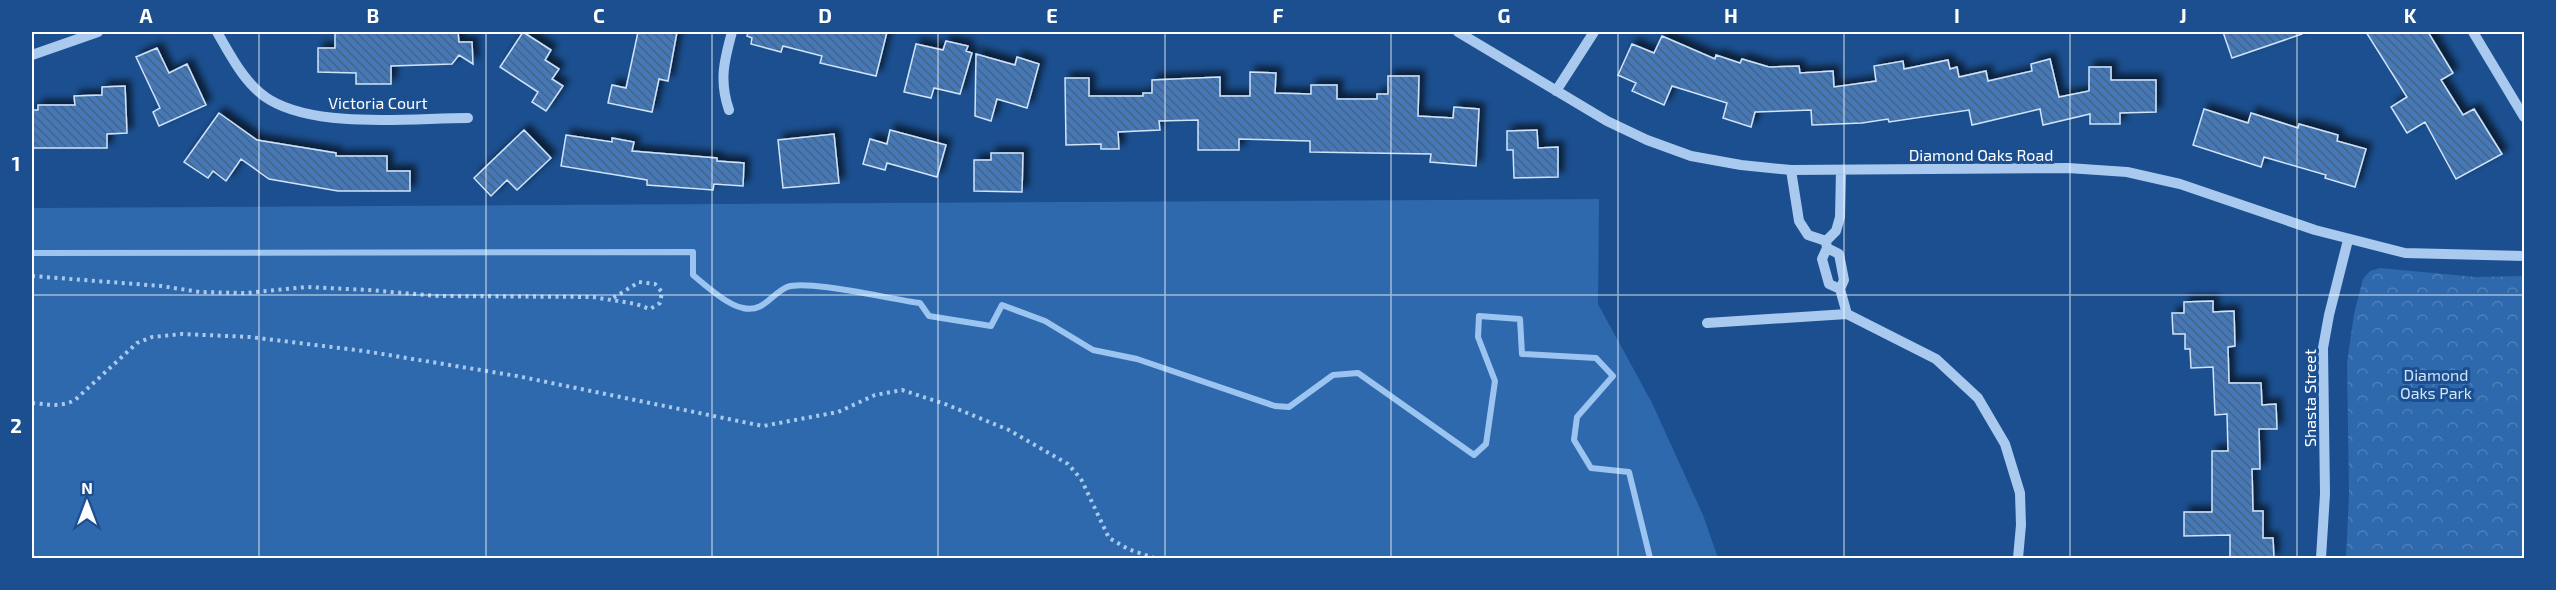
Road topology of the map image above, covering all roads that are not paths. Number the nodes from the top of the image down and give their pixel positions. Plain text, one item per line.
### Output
1 (98, 32) edge
2 (218, 32) edge
3 (732, 32) edge
4 (1458, 32) edge
5 (1594, 32) edge
6 (2473, 32) edge
7 (32, 55) edge
8 (1556, 92) junction
9 (729, 110) dead end
10 (468, 117) dead end
11 (2524, 117) edge
12 (1791, 170) junction
13 (1841, 170) junction
14 (2348, 240) junction
15 (1827, 245) junction
16 (2524, 256) edge
17 (1840, 289) junction
18 (1847, 314) junction
19 (1707, 323) dead end
20 (2018, 558) edge
21 (2322, 558) edge

1 - 7 street
2 - 10 street, Victoria Court
3 - 9 street
4 - 8 street, Diamond Oaks Road
5 - 8 street
6 - 11 street
8 - 12 street, Diamond Oaks Road
12 - 13 street, Diamond Oaks Road
12 - 15 street
13 - 14 street, Diamond Oaks Road
13 - 15 street
14 - 16 street, Diamond Oaks Road
14 - 21 street, Shasta Street
15 - 17 street
15 - 17 street
17 - 18 street
18 - 19 street
18 - 20 street

